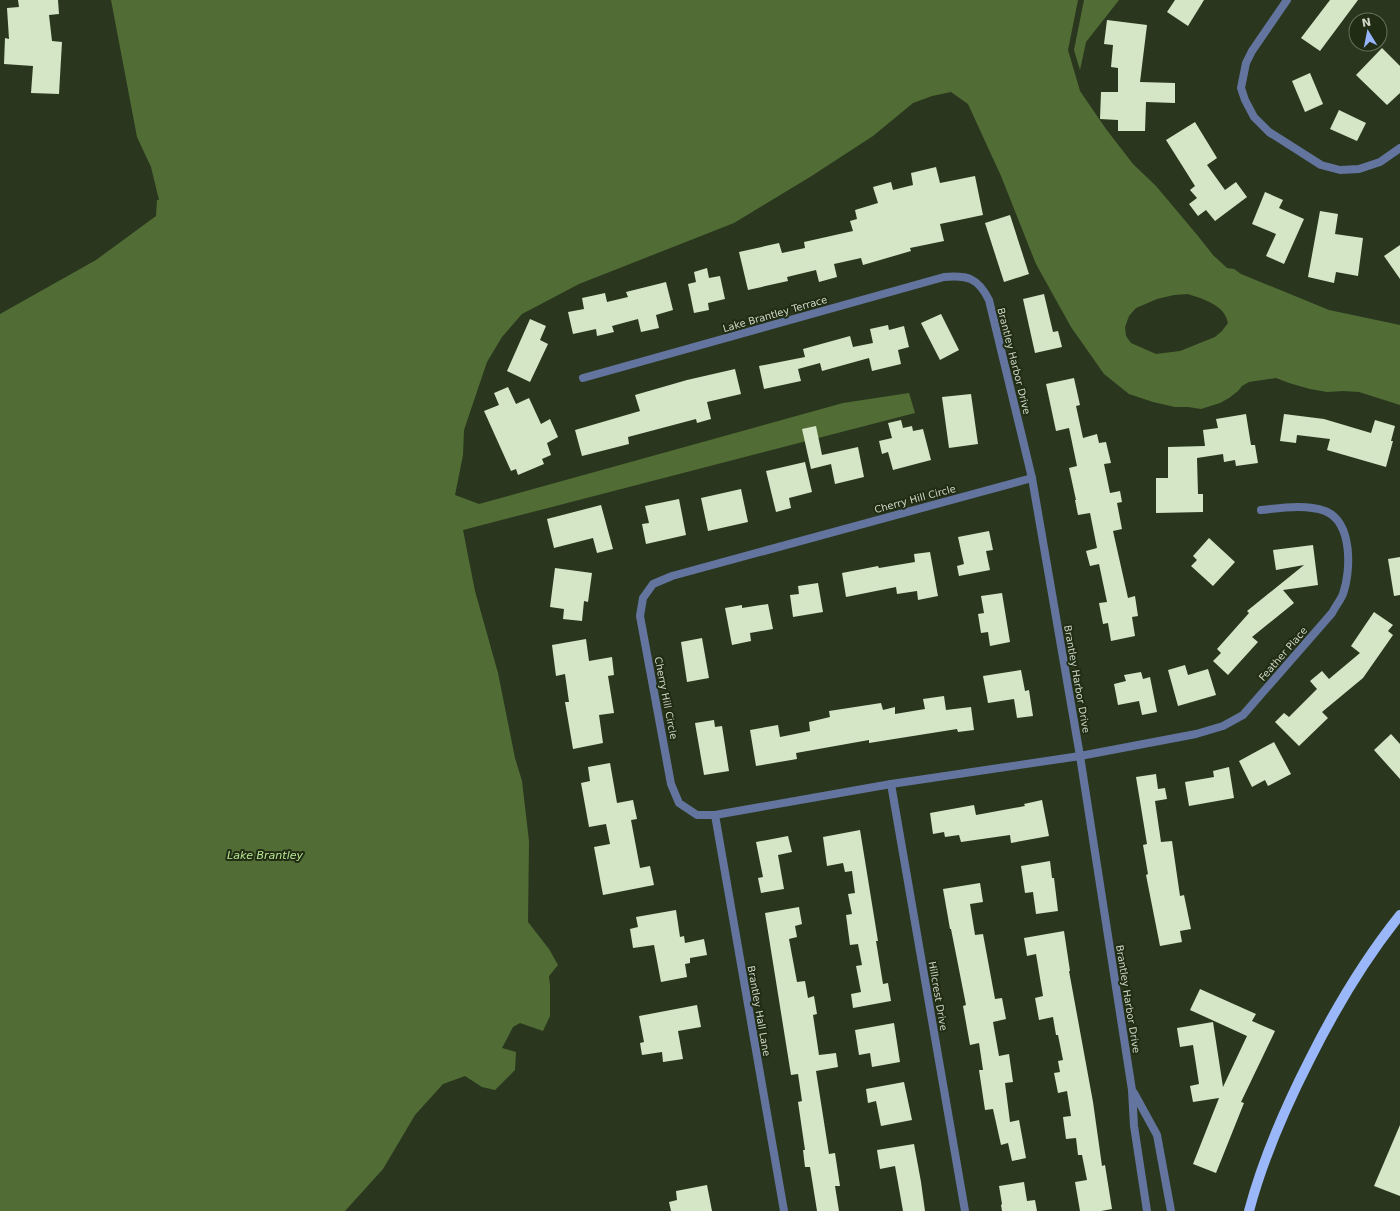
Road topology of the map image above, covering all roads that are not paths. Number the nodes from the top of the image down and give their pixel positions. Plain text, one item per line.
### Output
1 (1287, 0) edge
2 (1400, 148) edge
3 (973, 279) joint
4 (583, 378) dead end
5 (1032, 478) junction
6 (1261, 510) dead end
7 (1080, 756) junction
8 (890, 784) junction
9 (715, 815) junction
10 (1400, 915) edge
11 (1132, 1090) junction
12 (784, 1211) edge
13 (965, 1211) edge
14 (1146, 1211) edge
15 (1171, 1211) edge
16 (1248, 1211) edge

1 - 2 street
3 - 4 street, Lake Brantley Terrace
3 - 5 street, Brantley Harbor Drive
5 - 7 street, Brantley Harbor Drive
5 - 9 street, Cherry Hill Circle
6 - 7 street, Feather Place
7 - 8 street, Cherry Hill Circle
7 - 11 street, Brantley Harbor Drive
8 - 9 street, Cherry Hill Circle
8 - 13 street, Hillcrest Drive
9 - 12 street, Brantley Hall Lane
10 - 16 main road
11 - 14 street, Brantley Harbor Drive
11 - 15 street, Brantley Harbor Drive

